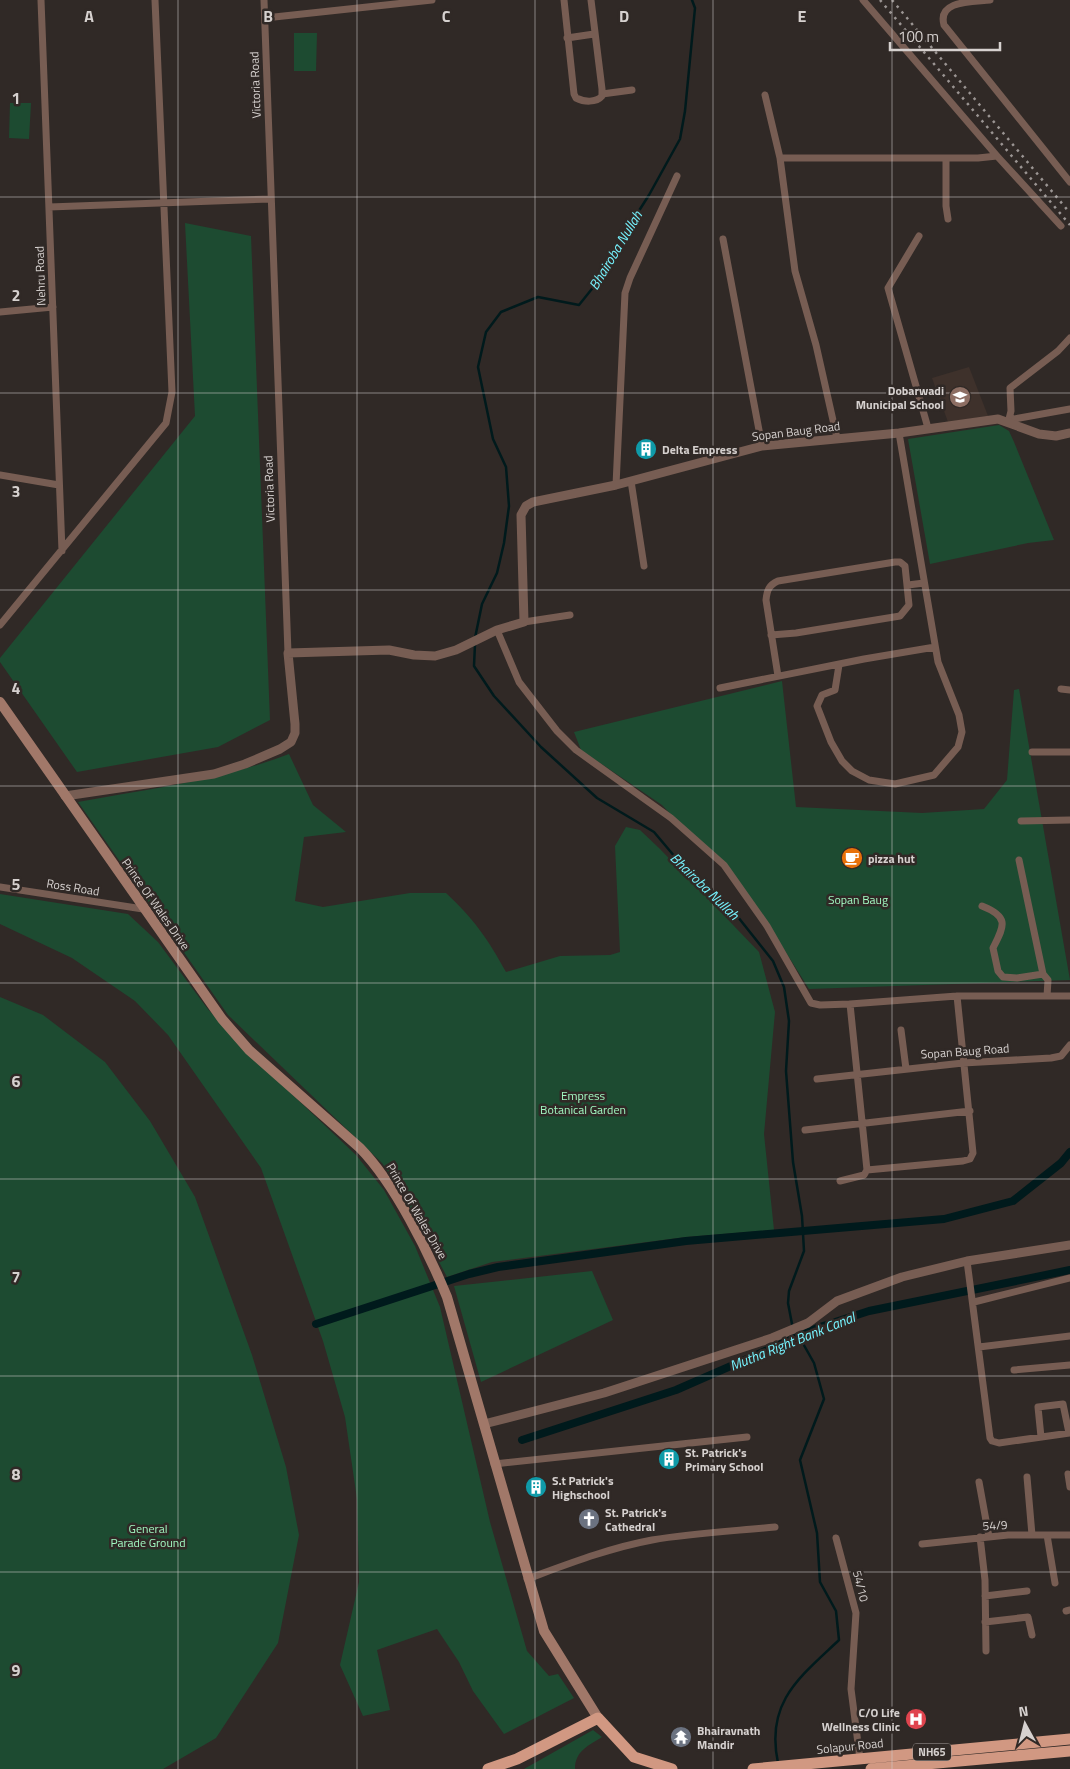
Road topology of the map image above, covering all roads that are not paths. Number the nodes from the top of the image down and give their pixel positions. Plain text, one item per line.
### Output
1 (41, 0) edge
2 (155, 0) edge
3 (264, 0) edge
4 (432, 0) edge
5 (564, 0) edge
6 (591, 0) edge
7 (863, 0) edge
8 (990, 0) edge
9 (265, 18) junction
10 (594, 34) junction
11 (567, 38) junction
12 (632, 90) dead end
13 (602, 94) junction
14 (765, 95) dead end
15 (997, 156) junction
16 (780, 158) junction
17 (946, 158) junction
18 (677, 176) dead end
19 (1070, 182) edge
20 (271, 199) junction
21 (163, 203) junction
22 (49, 207) junction
23 (948, 219) dead end
24 (1061, 226) dead end
25 (919, 236) dead end
26 (723, 239) dead end
27 (52, 307) junction
28 (0, 312) edge
29 (1070, 338) edge
30 (1070, 409) edge
31 (1007, 420) junction
32 (928, 428) junction
33 (899, 433) junction
34 (1070, 433) edge
35 (836, 438) junction
36 (762, 446) junction
37 (0, 475) edge
38 (631, 481) junction
39 (59, 485) junction
40 (616, 485) junction
41 (62, 551) junction
42 (644, 566) dead end
43 (924, 583) junction
44 (908, 585) junction
45 (570, 615) dead end
46 (524, 622) junction
47 (0, 625) edge
48 (497, 630) junction
49 (772, 634) junction
50 (935, 647) junction
51 (288, 653) junction
52 (839, 665) junction
53 (778, 676) junction
54 (720, 688) dead end
55 (1061, 689) dead end
56 (1070, 690) edge
57 (0, 702) edge
58 (1032, 752) dead end
59 (1070, 752) edge
60 (64, 796) junction
61 (1070, 820) edge
62 (1021, 821) dead end
63 (1019, 860) dead end
64 (0, 887) edge
65 (982, 906) dead end
66 (143, 909) junction
67 (1043, 974) junction
68 (957, 996) junction
69 (1046, 996) junction
70 (1070, 996) edge
71 (850, 1004) junction
72 (901, 1030) dead end
73 (1070, 1045) edge
74 (963, 1063) junction
75 (906, 1069) junction
76 (856, 1074) junction
77 (817, 1079) dead end
78 (970, 1110) junction
79 (861, 1124) junction
80 (805, 1130) dead end
81 (868, 1170) junction
82 (840, 1181) dead end
83 (1070, 1245) edge
84 (968, 1266) junction
85 (1070, 1278) edge
86 (974, 1299) junction
87 (1070, 1336) edge
88 (979, 1347) junction
89 (1070, 1366) edge
90 (1014, 1370) dead end
91 (484, 1424) junction
92 (1069, 1433) edge
93 (747, 1437) dead end
94 (1041, 1437) junction
95 (494, 1464) junction
96 (1068, 1474) dead end
97 (1027, 1477) dead end
98 (979, 1482) dead end
99 (1070, 1487) edge
100 (775, 1527) dead end
101 (1032, 1535) junction
102 (1047, 1535) junction
103 (1070, 1535) edge
104 (980, 1537) junction
105 (989, 1537) junction
106 (836, 1538) dead end
107 (922, 1544) dead end
108 (527, 1579) junction
109 (1055, 1583) dead end
110 (1027, 1591) dead end
111 (985, 1596) junction
112 (985, 1622) junction
113 (1032, 1635) dead end
114 (986, 1652) dead end
115 (598, 1718) junction
116 (1070, 1739) edge
117 (1070, 1751) edge
118 (517, 1759) junction
119 (860, 1759) junction
120 (953, 1765) edge
121 (652, 1766) edge
122 (488, 1769) edge
123 (510, 1769) edge
124 (672, 1769) edge
125 (753, 1769) edge
126 (765, 1769) edge
127 (871, 1769) edge

1 - 22 street, Nehru Road
2 - 21 street
3 - 9 street, Victoria Road
4 - 9 street
5 - 11 street
6 - 10 street
7 - 15 street
8 - 19 street
9 - 20 street, Victoria Road
10 - 11 street
10 - 13 street
11 - 13 street
12 - 13 street
14 - 16 street
15 - 17 street
15 - 24 street
16 - 17 street
16 - 35 street
17 - 23 street
18 - 40 street
20 - 21 street
20 - 51 street, Victoria Road
21 - 22 street
21 - 41 street
22 - 27 street, Nehru Road
25 - 32 street
26 - 36 street
27 - 28 street
27 - 39 street, Nehru Road
29 - 31 street
30 - 31 street
31 - 32 street, Sopan Baug Road
31 - 34 street, Sopan Baug Road
32 - 33 street, Sopan Baug Road
33 - 35 street, Sopan Baug Road
33 - 43 street
35 - 36 street, Sopan Baug Road
36 - 38 street, Sopan Baug Road
37 - 39 street
38 - 40 street, Sopan Baug Road
38 - 42 street
39 - 41 street, Nehru Road
40 - 46 street, Sopan Baug Road
41 - 47 street
43 - 44 street
43 - 50 street
44 - 49 street
44 - 49 street
45 - 46 street
46 - 48 street
48 - 51 street
48 - 71 street
49 - 53 street
50 - 52 street
50 - 52 street
51 - 60 street, Victoria Road
52 - 53 street
53 - 54 street
55 - 56 street
57 - 60 main road, Prince Of Wales Drive
58 - 59 street
60 - 66 main road, Prince Of Wales Drive
61 - 62 street
63 - 67 street
64 - 66 street, Ross Road
65 - 67 street
66 - 91 main road, Prince Of Wales Drive
67 - 69 street
68 - 69 street
68 - 71 street
68 - 74 street
69 - 70 street
71 - 76 street
72 - 75 street
73 - 74 street, Sopan Baug Road
74 - 75 street, Sopan Baug Road
74 - 78 street
75 - 76 street, Sopan Baug Road
76 - 77 street, Sopan Baug Road
76 - 79 street
78 - 79 street
78 - 81 street
79 - 80 street
79 - 81 street
81 - 82 street
83 - 84 street
84 - 86 street
84 - 91 street
85 - 86 street
86 - 88 street
87 - 88 street
88 - 94 street
89 - 90 street
91 - 95 main road, Prince Of Wales Drive
92 - 94 street
92 - 94 street
93 - 95 street
95 - 108 main road, Prince Of Wales Drive
96 - 99 street
97 - 101 street
98 - 105 street
100 - 108 street
101 - 102 street, 54/9
101 - 105 street, 54/9
102 - 103 street, 54/9
102 - 109 street
104 - 105 street, 54/9
104 - 107 street, 54/9
104 - 111 street
106 - 119 street, 54/10
108 - 115 main road, Prince Of Wales Drive
110 - 111 street
111 - 112 street
112 - 113 street
112 - 114 street
115 - 118 highway
115 - 121 highway
116 - 119 highway, Solapur Road / NH65
117 - 120 highway, Solapur Road / NH65
118 - 122 highway
118 - 123 highway
119 - 126 highway, Solapur Road / NH65
120 - 127 highway, Solapur Road / NH65
121 - 124 highway
125 - 126 highway, Solapur Road / NH65

